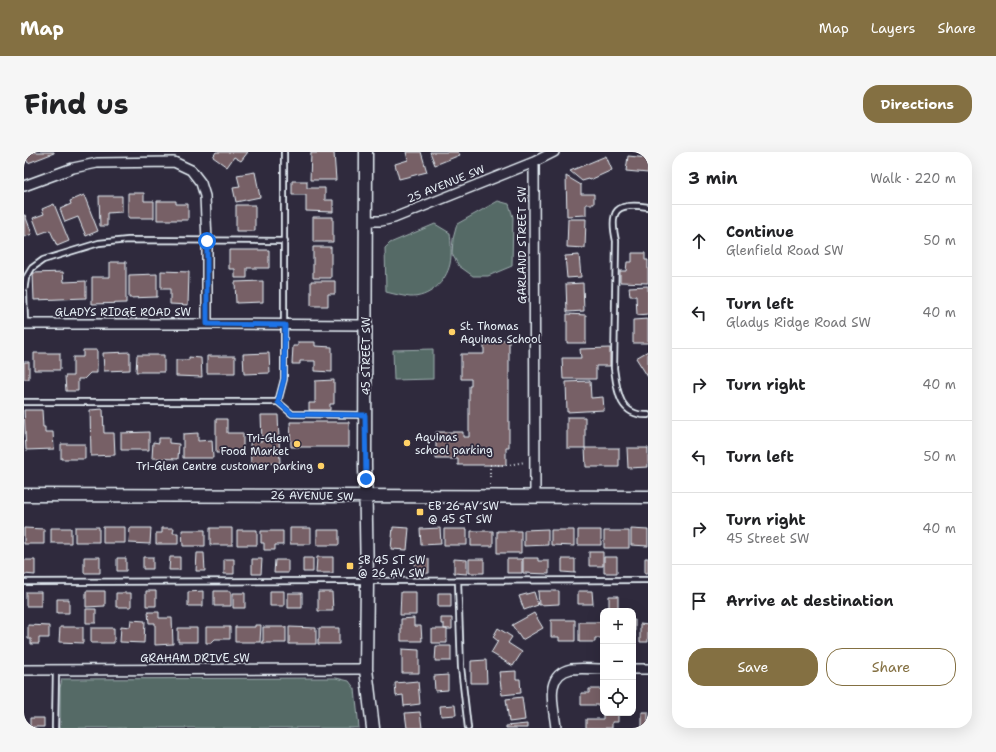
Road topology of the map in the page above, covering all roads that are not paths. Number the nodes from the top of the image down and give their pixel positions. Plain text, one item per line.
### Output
1 (284, 152) edge
2 (366, 152) edge
3 (554, 152) edge
4 (534, 162) junction
5 (24, 186) edge
6 (648, 207) edge
7 (366, 221) junction
8 (207, 241) junction
9 (285, 241) junction
10 (24, 324) edge
11 (207, 324) junction
12 (285, 325) junction
13 (366, 325) junction
14 (24, 402) edge
15 (278, 402) junction
16 (365, 415) junction
17 (648, 415) edge
18 (24, 495) edge
19 (366, 497) junction
20 (535, 497) junction
21 (648, 498) edge
22 (648, 580) edge
23 (367, 581) junction
24 (458, 581) junction
25 (24, 582) edge
26 (366, 669) junction
27 (600, 669) edge
28 (636, 669) edge
29 (648, 669) edge
30 (24, 670) edge
31 (56, 670) junction
32 (55, 728) edge
33 (373, 728) edge
34 (468, 728) edge
35 (556, 728) edge

1 - 9 lane
2 - 7 street, 45 STREET SW
3 - 4 street, 25 AVENUE SW
4 - 7 street, 25 AVENUE SW
4 - 20 street, GARLAND STREET SW
5 - 8 street
6 - 17 lane
7 - 13 street, 45 STREET SW
8 - 9 lane
8 - 10 lane
8 - 11 street
9 - 12 lane
10 - 11 street, GLADYS RIDGE ROAD SW
11 - 12 street, GLADYS RIDGE ROAD SW
12 - 13 street, GLADYS RIDGE ROAD SW
12 - 15 lane
13 - 16 street, 45 STREET SW
14 - 15 lane
15 - 16 lane
16 - 19 street, 45 STREET SW
18 - 19 street, 26 AVENUE SW
19 - 20 street, 26 AVENUE SW
19 - 23 street, 45 STREET SW
20 - 21 street, 26 AVENUE SW
22 - 24 lane
23 - 24 lane
23 - 25 lane
23 - 26 street, 45 STREET SW
24 - 34 lane
26 - 31 street, GRAHAM DRIVE SW
26 - 33 street, 45 STREET SW
27 - 35 street
28 - 29 street
30 - 31 street, GRAHAM DRIVE SW
31 - 32 lane

